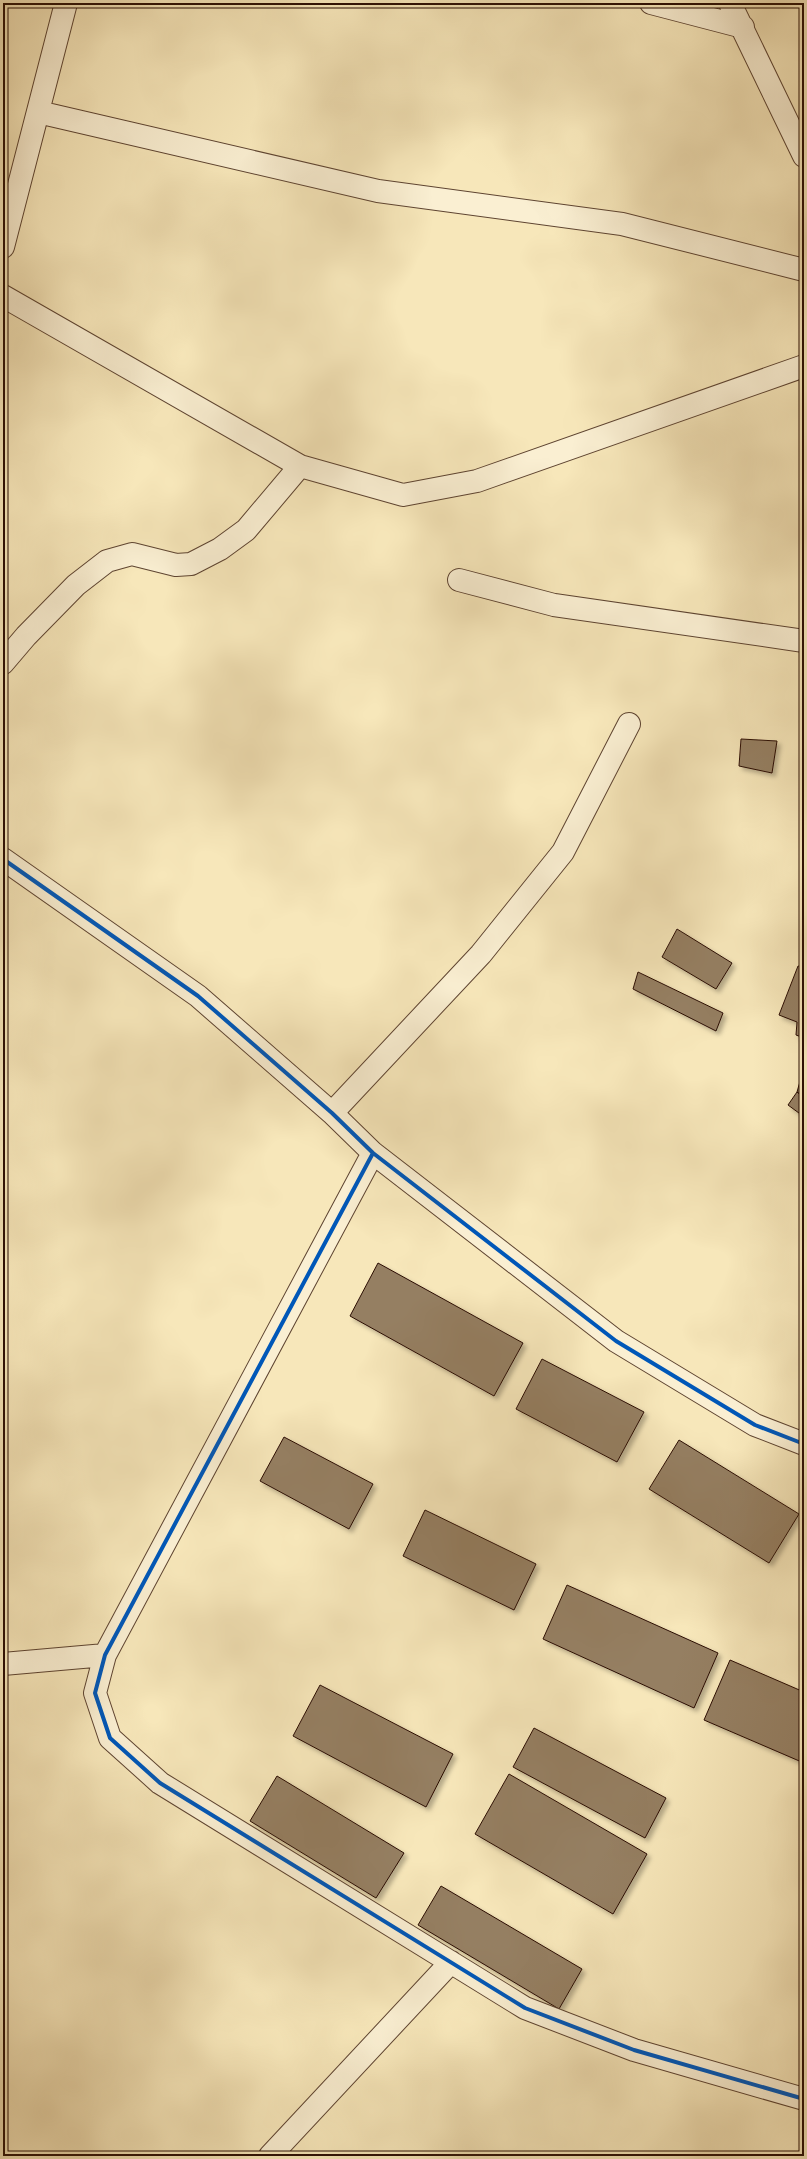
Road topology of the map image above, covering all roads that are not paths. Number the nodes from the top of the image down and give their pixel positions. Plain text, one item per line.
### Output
1 (66, 3) edge
2 (652, 3) edge
3 (730, 3) edge
4 (743, 27) junction
5 (38, 112) junction
6 (804, 156) edge
7 (3, 247) edge
8 (804, 270) edge
9 (3, 296) edge
10 (804, 366) edge
11 (300, 466) junction
12 (459, 580) dead end
13 (804, 641) edge
14 (3, 663) edge
15 (629, 724) dead end
16 (3, 859) edge
17 (332, 1113) junction
18 (373, 1153) junction
19 (804, 1444) edge
20 (105, 1655) junction
21 (3, 1664) edge
22 (451, 1962) junction
23 (804, 2099) edge
24 (270, 2156) edge

1 - 5 street
2 - 4 street
3 - 4 street
4 - 6 street
5 - 7 street
5 - 8 street
9 - 11 street
10 - 11 street
11 - 14 street
12 - 13 street
15 - 17 street
16 - 17 street
17 - 18 street
18 - 19 street
18 - 20 street
20 - 21 street
20 - 22 street
22 - 23 street
22 - 24 street

